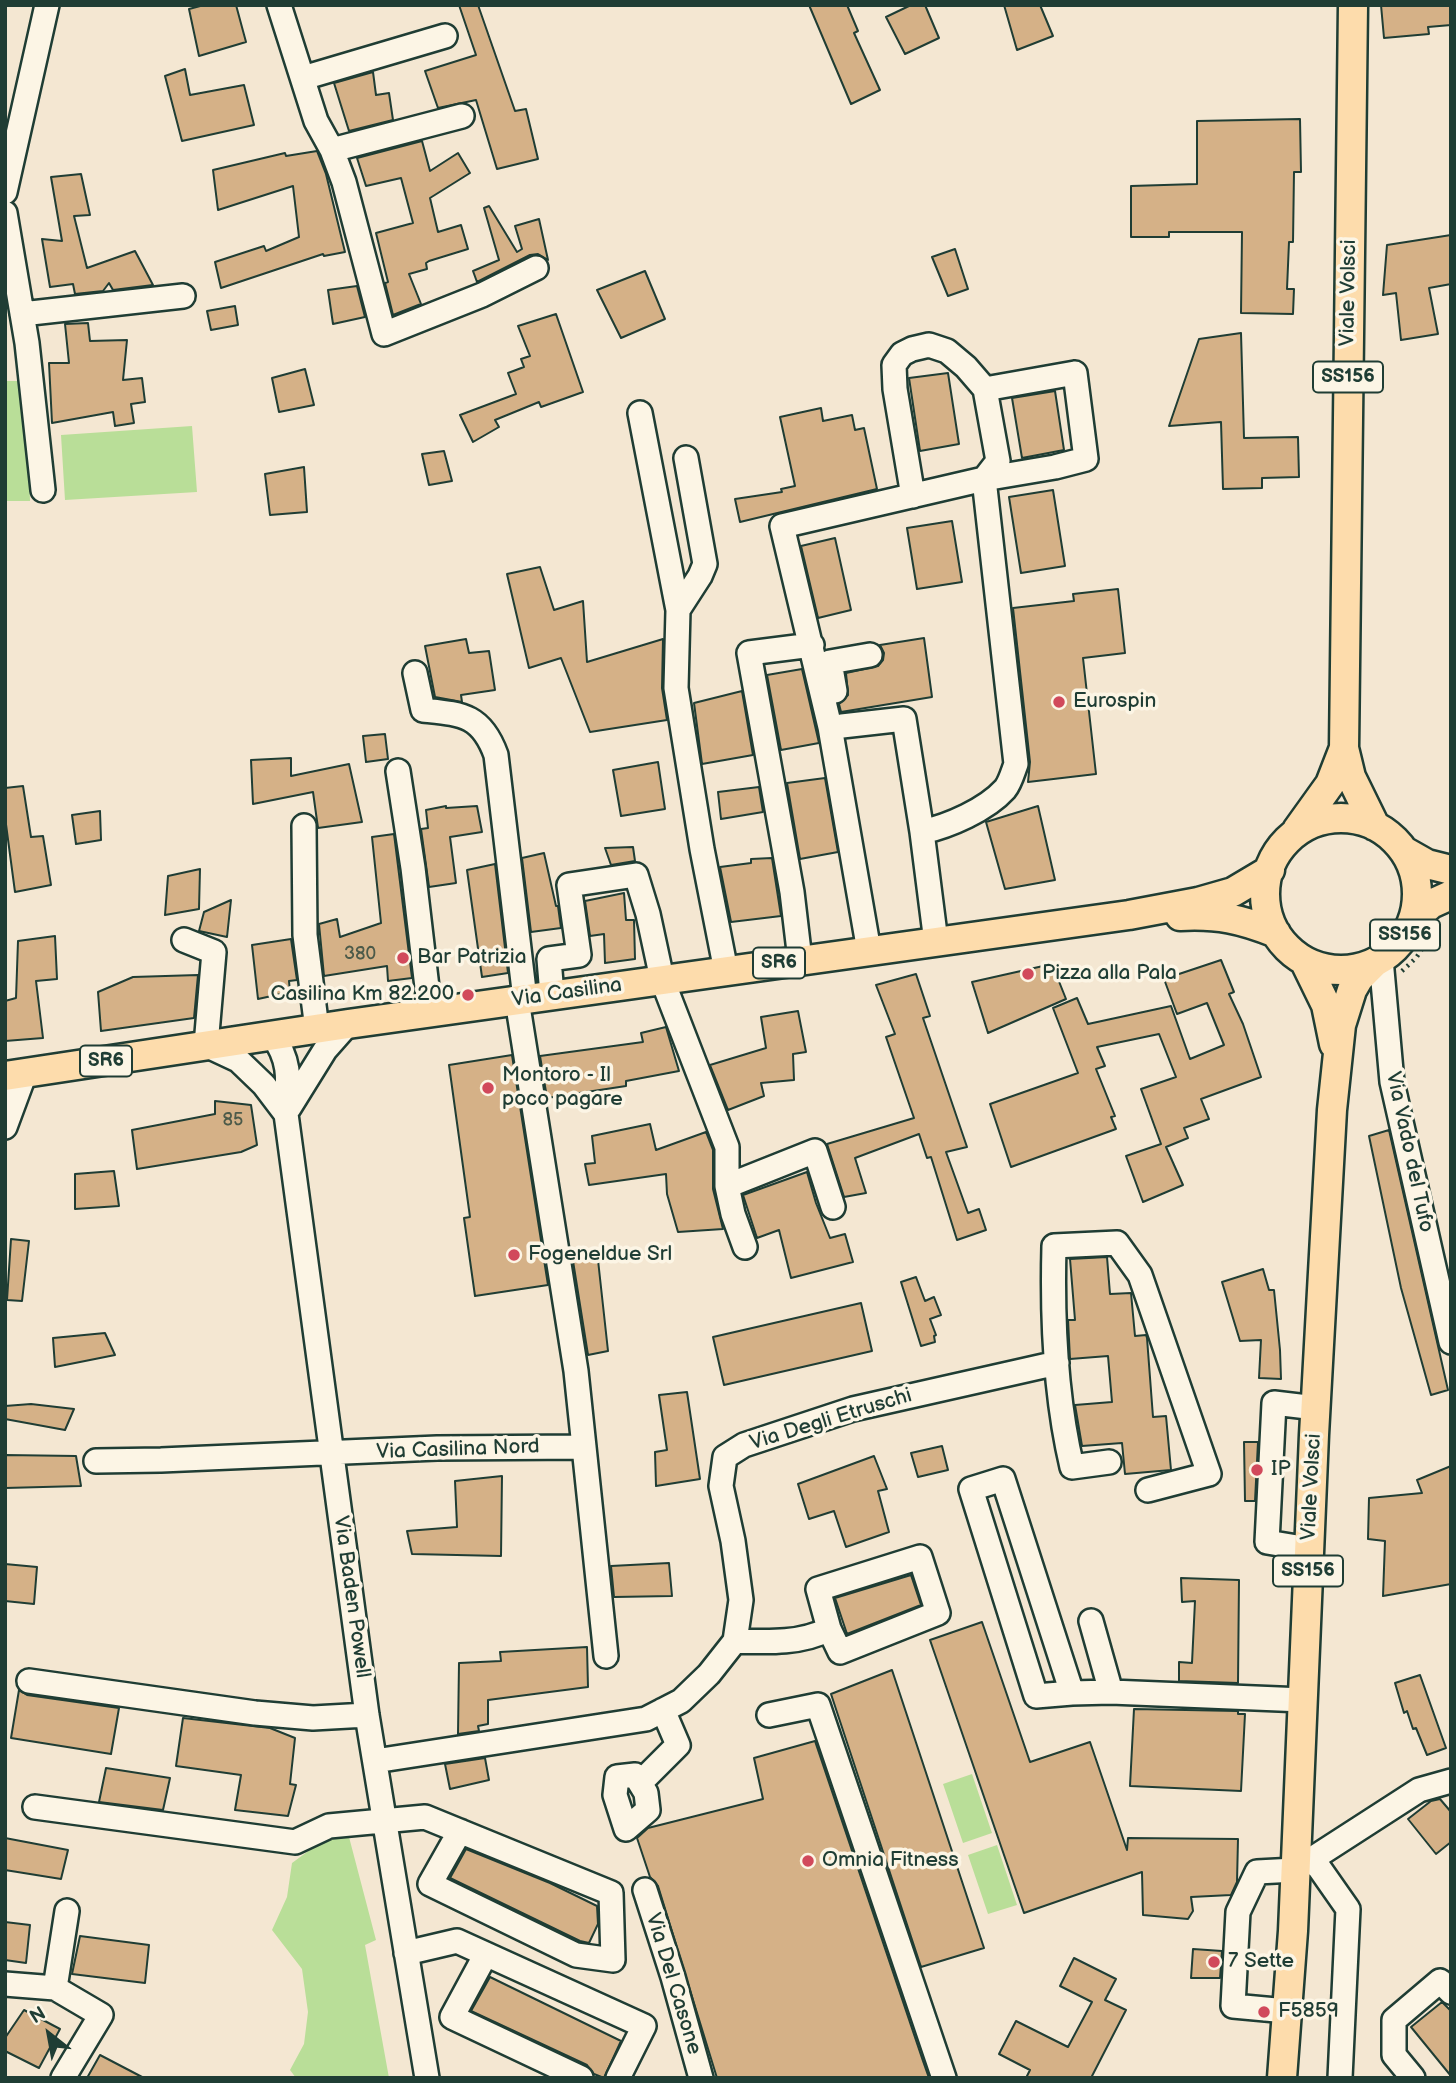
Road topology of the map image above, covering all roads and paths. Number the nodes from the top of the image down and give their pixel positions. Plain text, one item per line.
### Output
1 (47, 5) edge
2 (279, 5) edge
3 (1353, 5) edge
4 (445, 36) dead end
5 (303, 78) junction
6 (462, 116) dead end
7 (332, 150) junction
8 (5, 192) edge
9 (5, 213) edge
10 (536, 268) dead end
11 (183, 296) dead end
12 (22, 314) junction
13 (985, 389) junction
14 (640, 413) dead end
15 (686, 458) dead end
16 (984, 479) junction
17 (43, 490) dead end
18 (913, 496) junction
19 (678, 610) junction
20 (811, 645) junction
21 (870, 655) dead end
22 (415, 673) dead end
23 (842, 726) junction
24 (1344, 748) junction
25 (398, 771) dead end
26 (304, 826) dead end
27 (1375, 826) junction
28 (922, 832) junction
29 (1290, 839) junction
30 (1404, 851) junction
31 (1270, 870) junction
32 (1451, 870) edge
33 (1451, 895) edge
34 (1129, 915) junction
35 (1422, 928) junction
36 (1276, 933) junction
37 (184, 940) dead end
38 (936, 942) junction
39 (875, 950) junction
40 (800, 960) junction
41 (1306, 961) junction
42 (1380, 968) junction
43 (726, 971) junction
44 (663, 979) junction
45 (531, 998) junction
46 (430, 1013) junction
47 (348, 1024) junction
48 (317, 1029) junction
49 (272, 1035) junction
50 (206, 1045) junction
51 (1337, 1064) junction
52 (15, 1075) edge
53 (286, 1114) junction
54 (5, 1127) edge
55 (727, 1186) junction
56 (833, 1207) dead end
57 (745, 1247) dead end
58 (1451, 1342) edge
59 (1056, 1363) junction
60 (1316, 1408) junction
61 (584, 1447) junction
62 (332, 1454) junction
63 (96, 1461) dead end
64 (1109, 1462) dead end
65 (1148, 1490) dead end
66 (1309, 1549) junction
67 (1090, 1621) dead end
68 (830, 1629) junction
69 (735, 1641) junction
70 (606, 1656) dead end
71 (29, 1681) dead end
72 (1111, 1692) junction
73 (1072, 1693) junction
74 (1303, 1700) junction
75 (663, 1710) junction
76 (367, 1715) junction
77 (769, 1715) dead end
78 (375, 1761) junction
79 (1451, 1781) edge
80 (640, 1783) dead end
81 (35, 1807) dead end
82 (385, 1822) junction
83 (460, 1831) junction
84 (1304, 1864) junction
85 (645, 1890) dead end
86 (67, 1911) dead end
87 (406, 1953) junction
88 (486, 1954) junction
89 (5, 1984) edge
90 (55, 1988) junction
91 (1451, 1992) edge
92 (1287, 2011) junction
93 (63, 2078) edge
94 (427, 2078) edge
95 (581, 2078) edge
96 (618, 2078) edge
97 (701, 2078) edge
98 (944, 2078) edge
99 (1282, 2078) edge
100 (1340, 2078) edge
101 (1413, 2078) edge

1 - 8 street
2 - 5 street
3 - 24 main road, Viale Volsci / SS156
4 - 5 street
5 - 7 street
6 - 7 street
7 - 10 street
9 - 12 street
11 - 12 street
12 - 17 street
13 - 16 street
13 - 16 street
13 - 18 street
14 - 19 street
15 - 19 street
16 - 18 street
16 - 28 street
18 - 20 street
19 - 43 street
20 - 39 street
20 - 40 street
21 - 23 street
22 - 45 street
23 - 28 street
23 - 39 street
24 - 27 main road, Viale Volsci / SS156
24 - 29 main road, Viale Volsci / SS156
25 - 46 street
26 - 48 street
27 - 29 main road, SS156
27 - 30 main road, SS156
28 - 38 street
29 - 31 main road, SS156
30 - 32 main road
30 - 35 main road, SS156
31 - 34 main road, Via Casilina / SR6
31 - 36 main road, SS156
33 - 35 main road
34 - 36 main road, Via Casilina / SR6
34 - 38 main road, Via Casilina / SR6
35 - 42 main road, SS156
35 - 42 path
36 - 41 main road, SS156
37 - 50 street
38 - 39 main road, Via Casilina / SR6
39 - 40 main road, Via Casilina / SR6
40 - 43 main road, Via Casilina / SR6
41 - 42 main road, SS156
41 - 51 main road, Viale Volsci / SS156
42 - 51 main road, Viale Volsci / SS156
42 - 58 street, Via Vado del Tufo
43 - 44 main road, Via Casilina / SR6
44 - 45 main road, Via Casilina / SR6
44 - 45 street
44 - 55 street
45 - 46 main road, Via Casilina / SR6
45 - 61 street
46 - 47 main road, Via Casilina / SR6
47 - 48 main road, Via Casilina / SR6
47 - 53 street
48 - 49 main road, Via Casilina / SR6
49 - 50 main road, Via Casilina / SR6
49 - 53 street, Via Baden Powell
50 - 52 main road, Via Casilina / SR6
50 - 53 street, Via Baden Powell
51 - 60 main road, Viale Volsci / SS156
52 - 54 street
53 - 62 street, Via Baden Powell
55 - 56 street
55 - 57 street
59 - 64 street
59 - 65 street
59 - 69 street, Via Degli Etruschi
60 - 66 main road, Viale Volsci / SS156
60 - 66 street
61 - 62 street, Via Casilina Nord
61 - 70 street
62 - 63 street, Via Casilina Nord
62 - 76 street, Via Baden Powell
66 - 74 main road, Viale Volsci / SS156
67 - 72 street
68 - 68 street
68 - 69 street
69 - 75 street, Via Degli Etruschi
71 - 76 street
72 - 73 street
72 - 74 street
73 - 73 street
74 - 84 main road, Viale Volsci / SS156
75 - 78 street, Via Degli Etruschi
75 - 80 street
76 - 78 street, Via Baden Powell
77 - 98 street
78 - 82 street, Via Baden Powell
79 - 84 street
81 - 82 street
82 - 83 street
82 - 87 street, Via Baden Powell
83 - 83 street
84 - 92 main road, Viale Volsci / SS156
84 - 92 street
84 - 100 street
85 - 97 street, Via Del Casone
86 - 90 street
87 - 88 street
87 - 94 street, Via Baden Powell
88 - 95 street
88 - 96 street
89 - 90 street
90 - 93 street
91 - 101 street
92 - 99 main road, Viale Volsci / SS156

